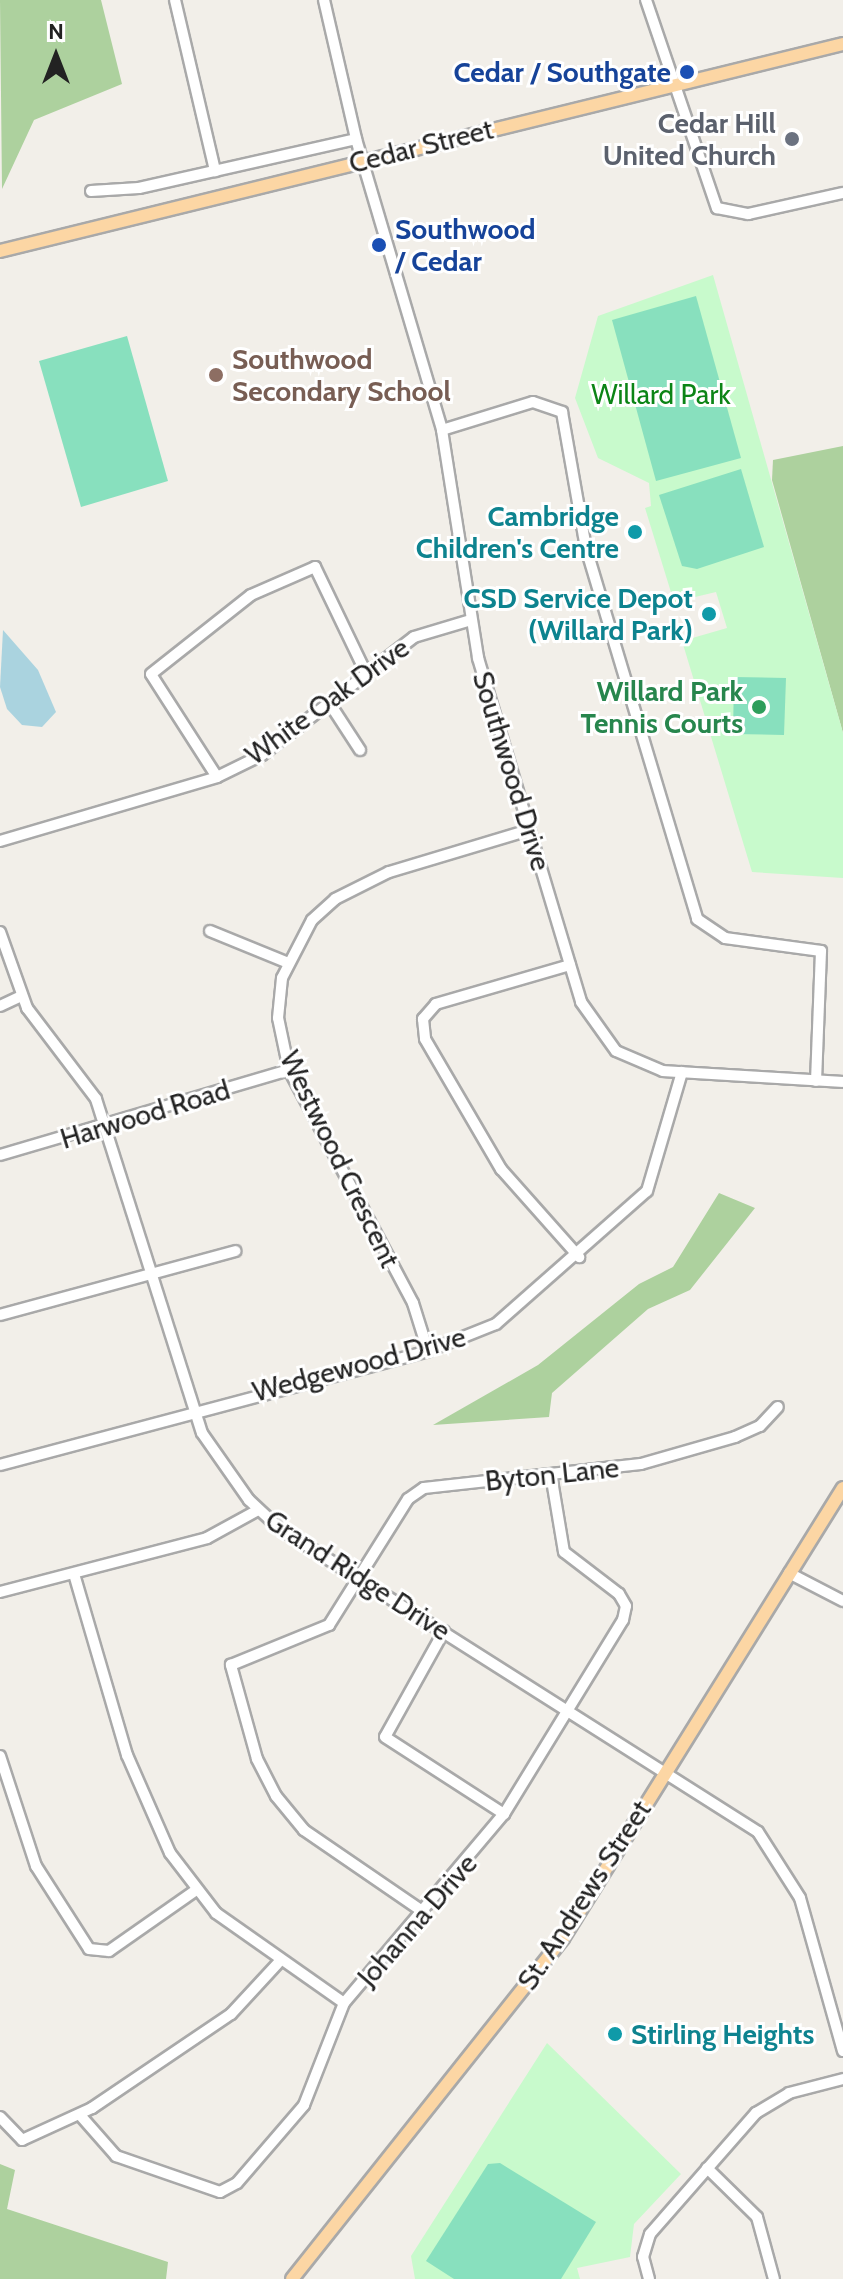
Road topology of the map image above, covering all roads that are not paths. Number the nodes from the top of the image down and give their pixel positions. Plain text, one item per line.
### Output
1 (175, 0) edge
2 (324, 0) edge
3 (646, 0) edge
4 (843, 44) edge
5 (675, 84) junction
6 (356, 139) junction
7 (364, 161) junction
8 (215, 171) junction
9 (91, 191) dead end
10 (843, 193) edge
11 (0, 251) edge
12 (442, 430) junction
13 (471, 620) junction
14 (366, 673) junction
15 (330, 704) junction
16 (360, 750) dead end
17 (217, 777) junction
18 (529, 830) junction
19 (0, 841) edge
20 (210, 931) dead end
21 (0, 932) edge
22 (286, 962) junction
23 (570, 965) junction
24 (21, 996) junction
25 (0, 1006) edge
26 (289, 1070) junction
27 (682, 1072) junction
28 (816, 1081) junction
29 (843, 1082) edge
30 (106, 1127) junction
31 (0, 1155) edge
32 (235, 1251) dead end
33 (579, 1257) junction
34 (153, 1277) junction
35 (0, 1315) edge
36 (428, 1351) junction
37 (778, 1407) dead end
38 (194, 1409) junction
39 (0, 1465) edge
40 (551, 1474) junction
41 (843, 1488) edge
42 (258, 1510) junction
43 (789, 1573) junction
44 (74, 1574) junction
45 (358, 1578) junction
46 (0, 1592) edge
47 (843, 1601) edge
48 (444, 1631) junction
49 (570, 1710) junction
50 (0, 1756) edge
51 (665, 1771) junction
52 (504, 1814) junction
53 (196, 1890) junction
54 (425, 1913) junction
55 (278, 1963) junction
56 (344, 2003) junction
57 (843, 2051) edge
58 (843, 2079) edge
59 (80, 2115) junction
60 (0, 2117) edge
61 (707, 2168) junction
62 (292, 2279) edge
63 (649, 2279) edge
64 (774, 2279) edge

1 - 8 street
2 - 6 street, Southwood Drive
3 - 5 street
4 - 5 main road, Cedar Street
5 - 7 main road, Cedar Street
5 - 10 street
6 - 7 street, Southwood Drive
6 - 8 street
7 - 11 main road, Cedar Street
7 - 12 street, Southwood Drive
8 - 9 street
12 - 13 street, Southwood Drive
12 - 28 street
13 - 14 street, White Oak Drive
13 - 18 street, Southwood Drive
14 - 15 street, White Oak Drive
14 - 17 street
15 - 16 street
15 - 17 street, White Oak Drive
17 - 19 street, White Oak Drive
18 - 22 street, Westwood Crescent
18 - 23 street, Southwood Drive
20 - 22 street
21 - 24 street, Grand Ridge Drive
22 - 26 street, Westwood Crescent
23 - 27 street, Southwood Drive
23 - 33 street
24 - 25 street
24 - 30 street, Grand Ridge Drive
26 - 30 street, Harwood Road
26 - 36 street, Westwood Crescent
27 - 28 street, Southwood Drive
27 - 33 street, Wedgewood Drive
28 - 29 street, Southwood Drive
30 - 31 street, Harwood Road
30 - 34 street, Grand Ridge Drive
32 - 34 street
33 - 36 street, Wedgewood Drive
34 - 35 street
34 - 38 street, Grand Ridge Drive
36 - 38 street, Wedgewood Drive
37 - 40 street, Byton Lane
38 - 39 street, Wedgewood Drive
38 - 42 street, Grand Ridge Drive
40 - 45 street, Byton Lane
40 - 49 street, Johanna Drive
41 - 43 main road, St. Andrews Street
42 - 44 street
42 - 45 street, Grand Ridge Drive
43 - 47 street
43 - 51 main road, St. Andrews Street
44 - 46 street
44 - 53 street, Johanna Drive
45 - 48 street, Grand Ridge Drive
45 - 54 street, Byton Lane
48 - 49 street, Grand Ridge Drive
48 - 52 street
49 - 51 street, Grand Ridge Drive
49 - 52 street, Johanna Drive
50 - 53 street
51 - 57 street, Grand Ridge Drive
51 - 62 main road, St. Andrews Street
52 - 54 street, Johanna Drive
53 - 55 street, Johanna Drive
54 - 56 street, Johanna Drive
55 - 56 street, Johanna Drive
55 - 59 street
56 - 59 street
58 - 61 street
59 - 60 street
61 - 63 street
61 - 64 street

